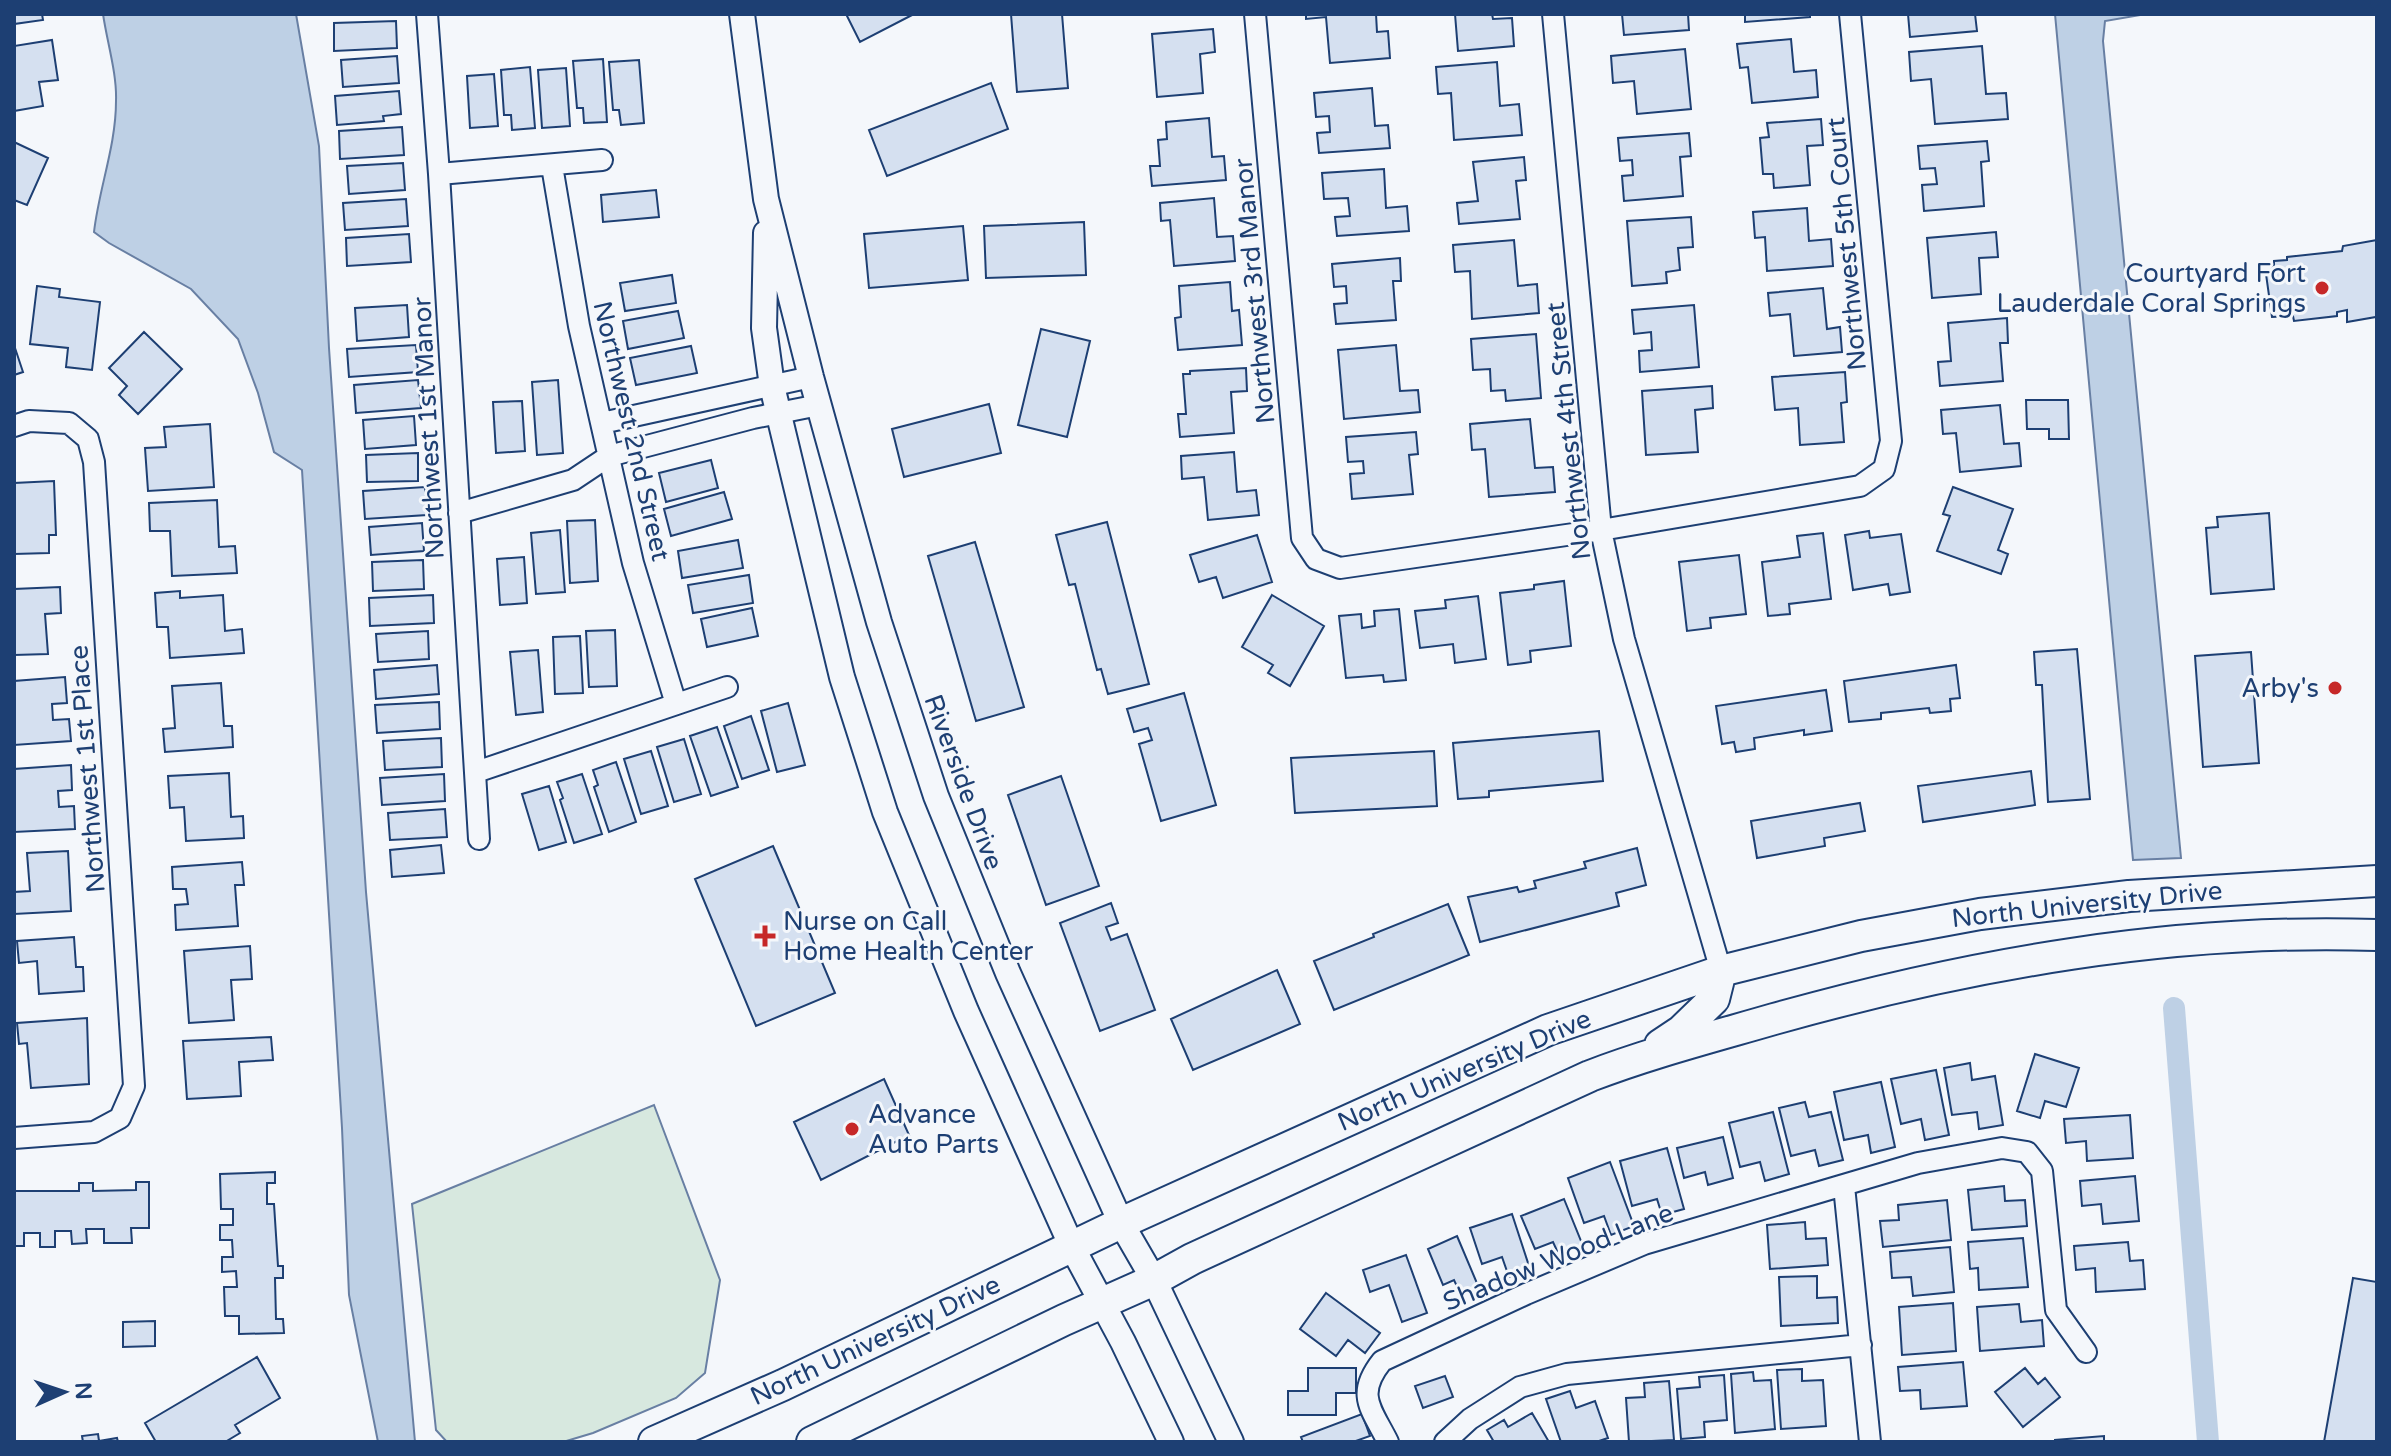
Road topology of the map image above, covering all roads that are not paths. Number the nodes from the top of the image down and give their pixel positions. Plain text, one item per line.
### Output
1 (427, 14) edge
2 (742, 14) edge
3 (1255, 14) edge
4 (1553, 14) edge
5 (1850, 14) edge
6 (602, 160) dead end
7 (552, 166) junction
8 (439, 174) junction
9 (766, 199) junction
10 (811, 377) junction
11 (772, 386) junction
12 (819, 405) junction
13 (778, 413) junction
14 (602, 423) junction
15 (14, 426) edge
16 (609, 456) junction
17 (459, 513) junction
18 (1601, 530) junction
19 (727, 687) dead end
20 (676, 704) junction
21 (476, 772) junction
22 (479, 839) dead end
23 (2377, 881) edge
24 (2372, 933) edge
25 (1721, 971) junction
26 (1645, 1055) junction
27 (14, 1138) edge
28 (1844, 1186) junction
29 (1121, 1223) junction
30 (1072, 1247) junction
31 (1154, 1280) junction
32 (1103, 1303) junction
33 (1861, 1345) junction
34 (2086, 1352) dead end
35 (654, 1442) edge
36 (812, 1442) edge
37 (1171, 1442) edge
38 (1231, 1442) edge
39 (1388, 1442) edge
40 (1445, 1442) edge
41 (1870, 1442) edge

1 - 8 street, Northwest 1st Manor
2 - 9 street, Riverside Drive
3 - 18 street, Northwest 3rd Manor
4 - 18 street, Northwest 4th Street
5 - 18 street, Northwest 5th Court
6 - 7 street
7 - 8 street
7 - 14 street, Northwest 2nd Street
8 - 17 street, Northwest 1st Manor
9 - 10 street, Riverside Drive
9 - 11 street, Riverside Drive
10 - 11 street
10 - 12 street, Riverside Drive
11 - 13 street, Riverside Drive
11 - 14 street
12 - 13 street
12 - 29 street, Riverside Drive
13 - 16 street
13 - 30 street, Riverside Drive
14 - 16 street, Northwest 2nd Street
15 - 27 street, Northwest 1st Place
16 - 17 street
16 - 20 street, Northwest 2nd Street
17 - 21 street, Northwest 1st Manor
18 - 25 street, Northwest 4th Street
19 - 20 street
20 - 21 street
21 - 22 street, Northwest 1st Manor
23 - 25 main road, North University Drive
24 - 26 main road, North University Drive
25 - 26 main road
25 - 29 main road, North University Drive
26 - 31 main road, North University Drive
28 - 33 street
28 - 34 street, Shadow Wood Lane
28 - 39 street, Shadow Wood Lane
29 - 30 main road, North University Drive
29 - 31 street, Riverside Drive
30 - 32 street, Riverside Drive
30 - 35 main road, North University Drive
31 - 32 main road, North University Drive
31 - 38 street, Riverside Drive
32 - 36 main road, North University Drive
32 - 37 street, Riverside Drive
33 - 40 street
33 - 41 street

